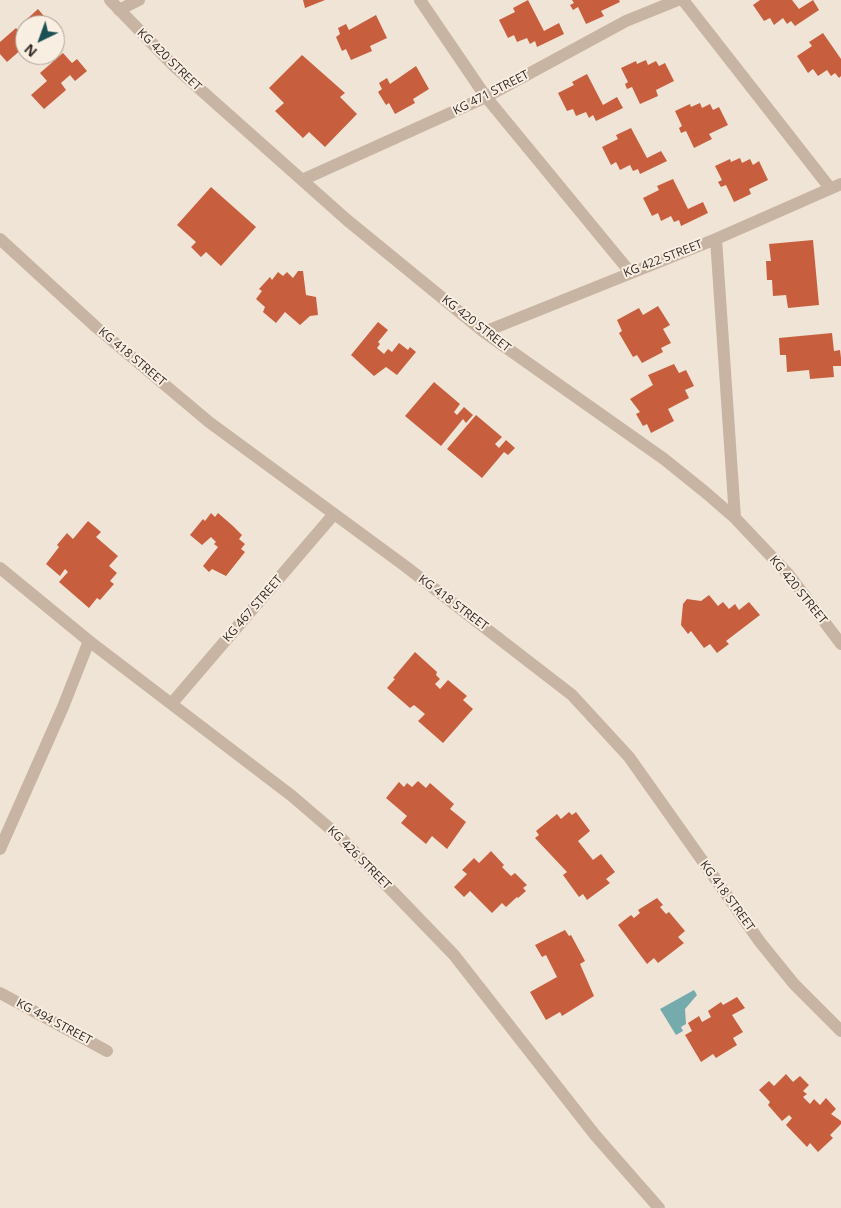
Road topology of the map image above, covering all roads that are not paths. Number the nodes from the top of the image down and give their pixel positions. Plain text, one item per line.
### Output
1 (139, 0) edge
2 (420, 0) edge
3 (678, 0) edge
4 (683, 0) edge
5 (115, 5) edge
6 (486, 97) junction
7 (302, 180) junction
8 (836, 186) edge
9 (0, 239) edge
10 (716, 239) junction
11 (630, 272) junction
12 (484, 332) junction
13 (334, 514) junction
14 (735, 518) junction
15 (0, 568) edge
16 (89, 641) junction
17 (841, 644) edge
18 (172, 703) junction
19 (0, 849) edge
20 (0, 993) edge
21 (841, 1031) edge
22 (107, 1051) dead end
23 (659, 1208) edge

1 - 5 street
2 - 6 street
3 - 6 street, KG 471 STREET
4 - 8 street
5 - 7 street, KG 420 STREET
6 - 7 street, KG 471 STREET
6 - 11 street
7 - 12 street, KG 420 STREET
8 - 10 street, KG 422 STREET
9 - 13 street, KG 418 STREET
10 - 11 street, KG 422 STREET
10 - 14 street
11 - 12 street, KG 422 STREET
12 - 14 street, KG 420 STREET
13 - 18 street, KG 467 STREET
13 - 21 street, KG 418 STREET
14 - 17 street, KG 420 STREET
15 - 16 street, KG 426 STREET
16 - 18 street, KG 426 STREET
16 - 19 street
18 - 23 street, KG 426 STREET
20 - 22 street, KG 494 STREET

